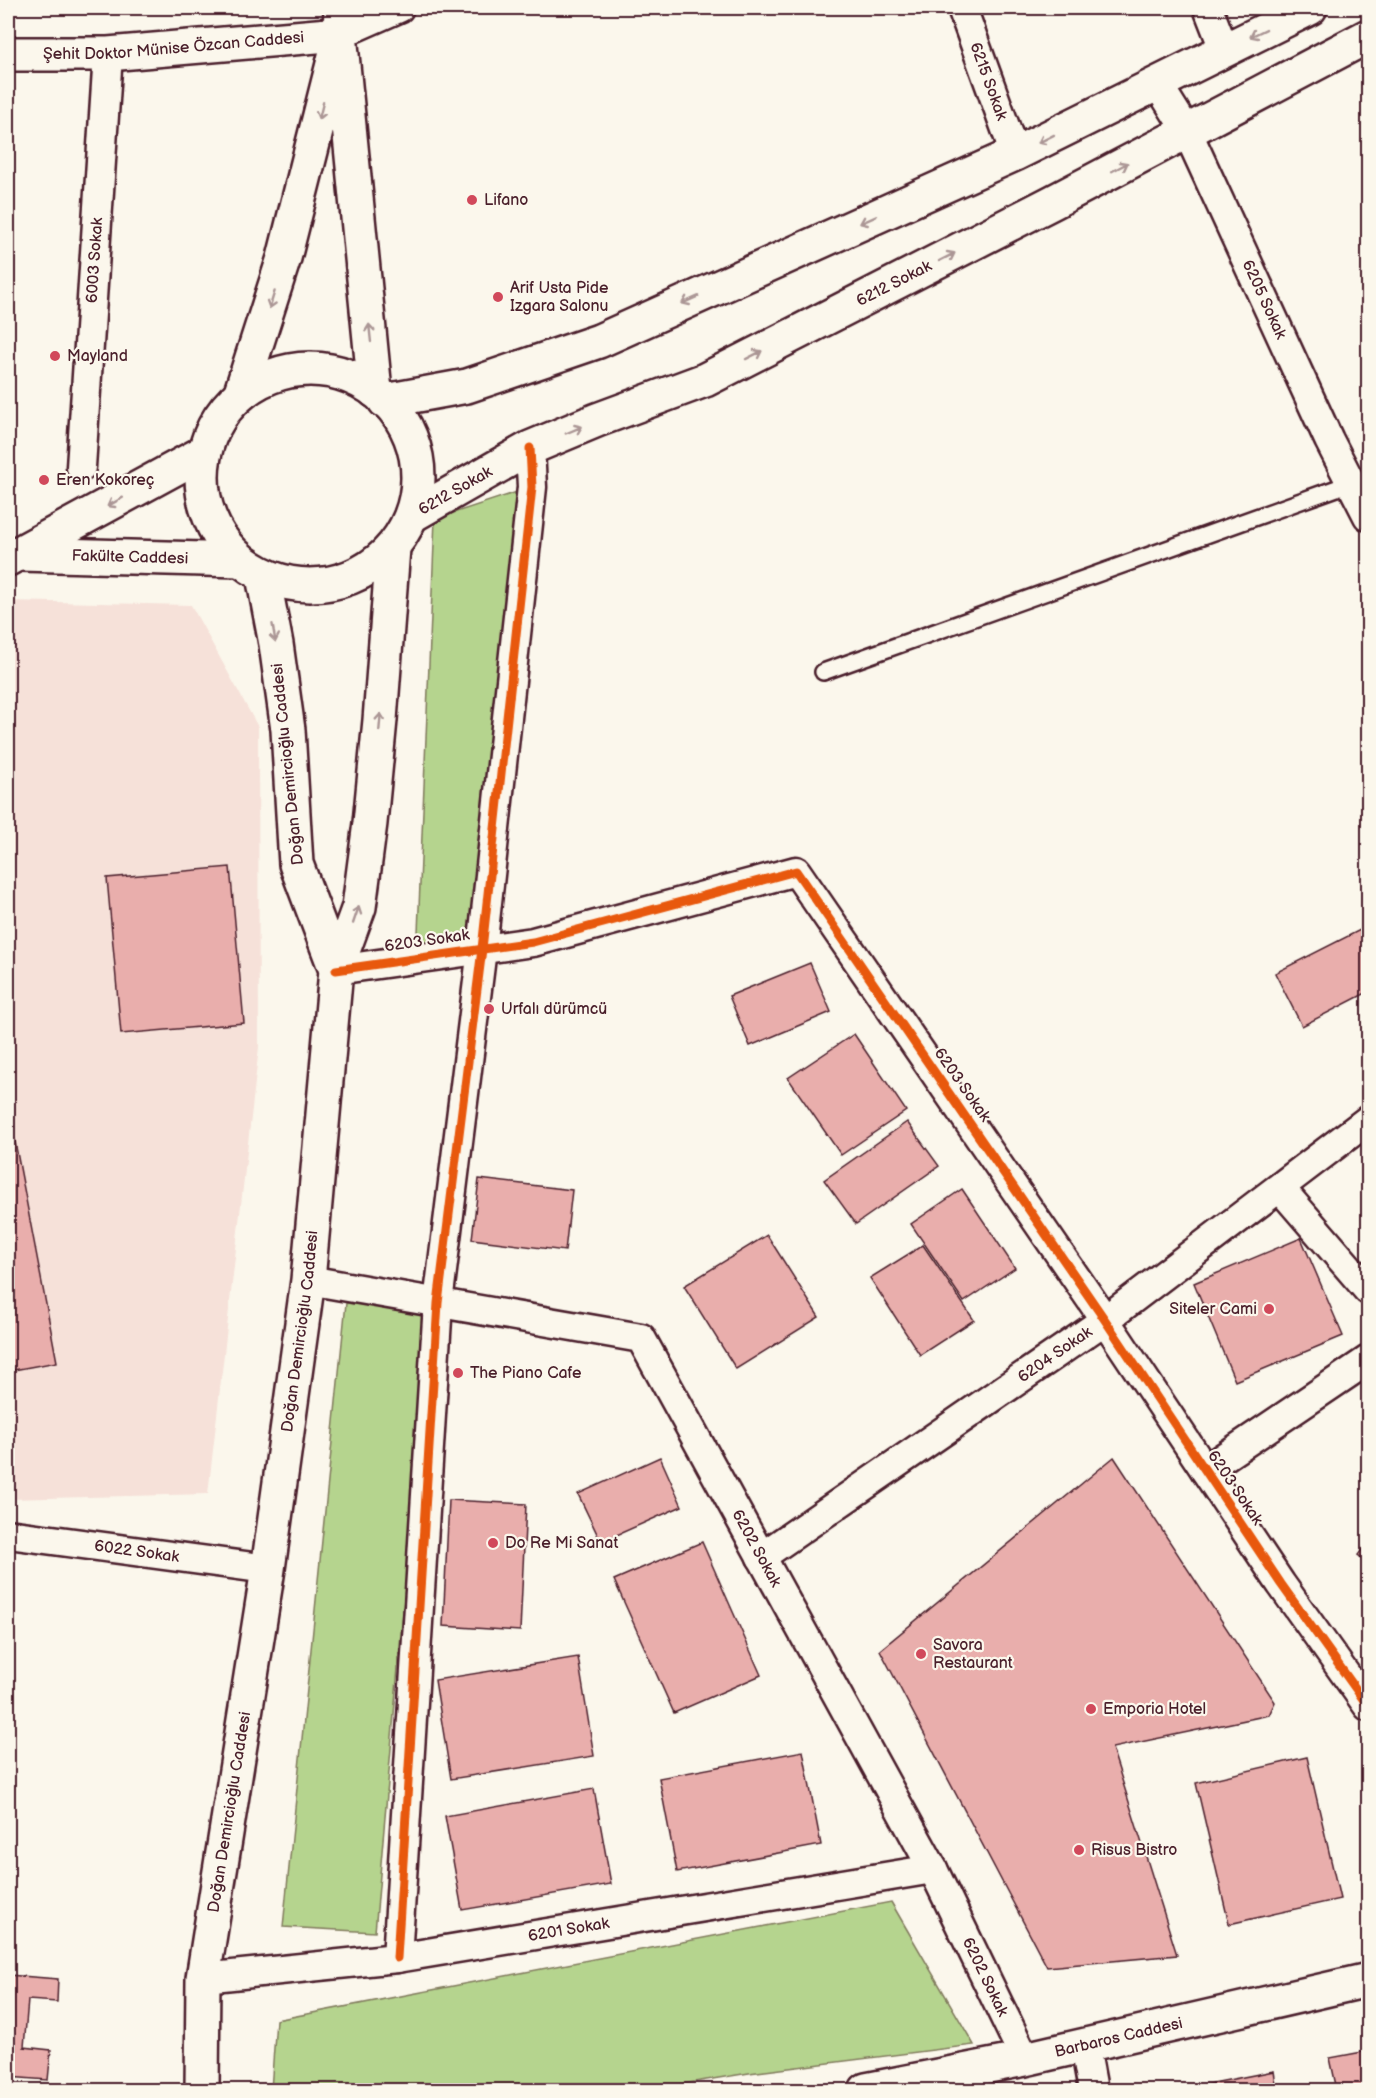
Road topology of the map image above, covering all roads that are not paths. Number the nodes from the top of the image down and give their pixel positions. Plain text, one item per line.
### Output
1 (399, 8) edge
2 (962, 8) edge
3 (1208, 8) edge
4 (1310, 8) edge
5 (341, 21) edge
6 (1368, 36) edge
7 (1224, 49) junction
8 (8, 54) edge
9 (108, 54) junction
10 (1157, 83) junction
11 (1186, 131) junction
12 (1016, 154) junction
13 (241, 392) junction
14 (380, 396) junction
15 (530, 448) junction
16 (203, 453) junction
17 (81, 467) dead end
18 (1351, 483) junction
19 (411, 516) junction
20 (1368, 516) edge
21 (393, 548) junction
22 (13, 557) edge
23 (252, 568) junction
24 (823, 672) dead end
25 (482, 949) junction
26 (336, 970) junction
27 (1368, 1120) edge
28 (1280, 1188) junction
29 (308, 1280) junction
30 (1368, 1290) edge
31 (438, 1303) junction
32 (1105, 1320) junction
33 (1368, 1360) edge
34 (1205, 1470) junction
35 (8, 1534) edge
36 (761, 1557) junction
37 (268, 1569) junction
38 (1368, 1706) edge
39 (933, 1869) junction
40 (398, 1958) junction
41 (203, 1978) junction
42 (1368, 1980) edge
43 (1085, 2046) junction
44 (1024, 2059) junction
45 (202, 2091) edge
46 (866, 2091) edge
47 (1093, 2091) edge

1 - 5 street
2 - 12 street, 6215 Sokak
3 - 7 street
4 -> 7 street
5 - 9 street, Şehit Doktor Münise Özcan Caddesi
5 -> 13 street
14 -> 5 street
6 - 11 street, 6212 Sokak
7 - 10 street
8 - 9 street, Şehit Doktor Münise Özcan Caddesi
9 - 17 street, 6003 Sokak
10 - 11 street, 6205 Sokak
10 -> 12 street
15 -> 11 street, 6212 Sokak
11 - 18 street, 6205 Sokak
12 -> 14 street
13 - 14 street
13 - 16 street
14 - 19 street
15 - 19 street, 6212 Sokak
15 - 25 street
16 -> 22 street, Fakülte Caddesi
16 - 23 street
18 - 20 street, 6205 Sokak
18 - 24 lane
19 - 21 street
21 - 23 street, Fakülte Caddesi
26 -> 21 street
22 - 23 street, Fakülte Caddesi
23 -> 26 street, Doğan Demircioğlu Caddesi
25 - 26 street, 6203 Sokak
25 - 31 street
25 - 32 street, 6203 Sokak
26 - 29 street, Doğan Demircioğlu Caddesi
27 - 28 street, 6204 Sokak
28 - 30 street
28 - 32 street, 6204 Sokak
29 - 31 street, 6202 Sokak
29 - 37 street, Doğan Demircioğlu Caddesi
31 - 36 street, 6202 Sokak
31 - 40 street
32 - 34 street, 6203 Sokak
32 - 36 street, 6204 Sokak
33 - 34 street
34 - 38 street, 6203 Sokak
35 - 37 street, 6022 Sokak
36 - 39 street, 6202 Sokak
37 - 41 street, Doğan Demircioğlu Caddesi
39 - 40 street, 6201 Sokak
39 - 44 street, 6202 Sokak
40 - 41 street, 6201 Sokak
41 - 45 street, Doğan Demircioğlu Caddesi
42 - 43 street, Barbaros Caddesi
43 - 44 street, Barbaros Caddesi
43 - 47 street
44 - 46 street, Barbaros Caddesi

